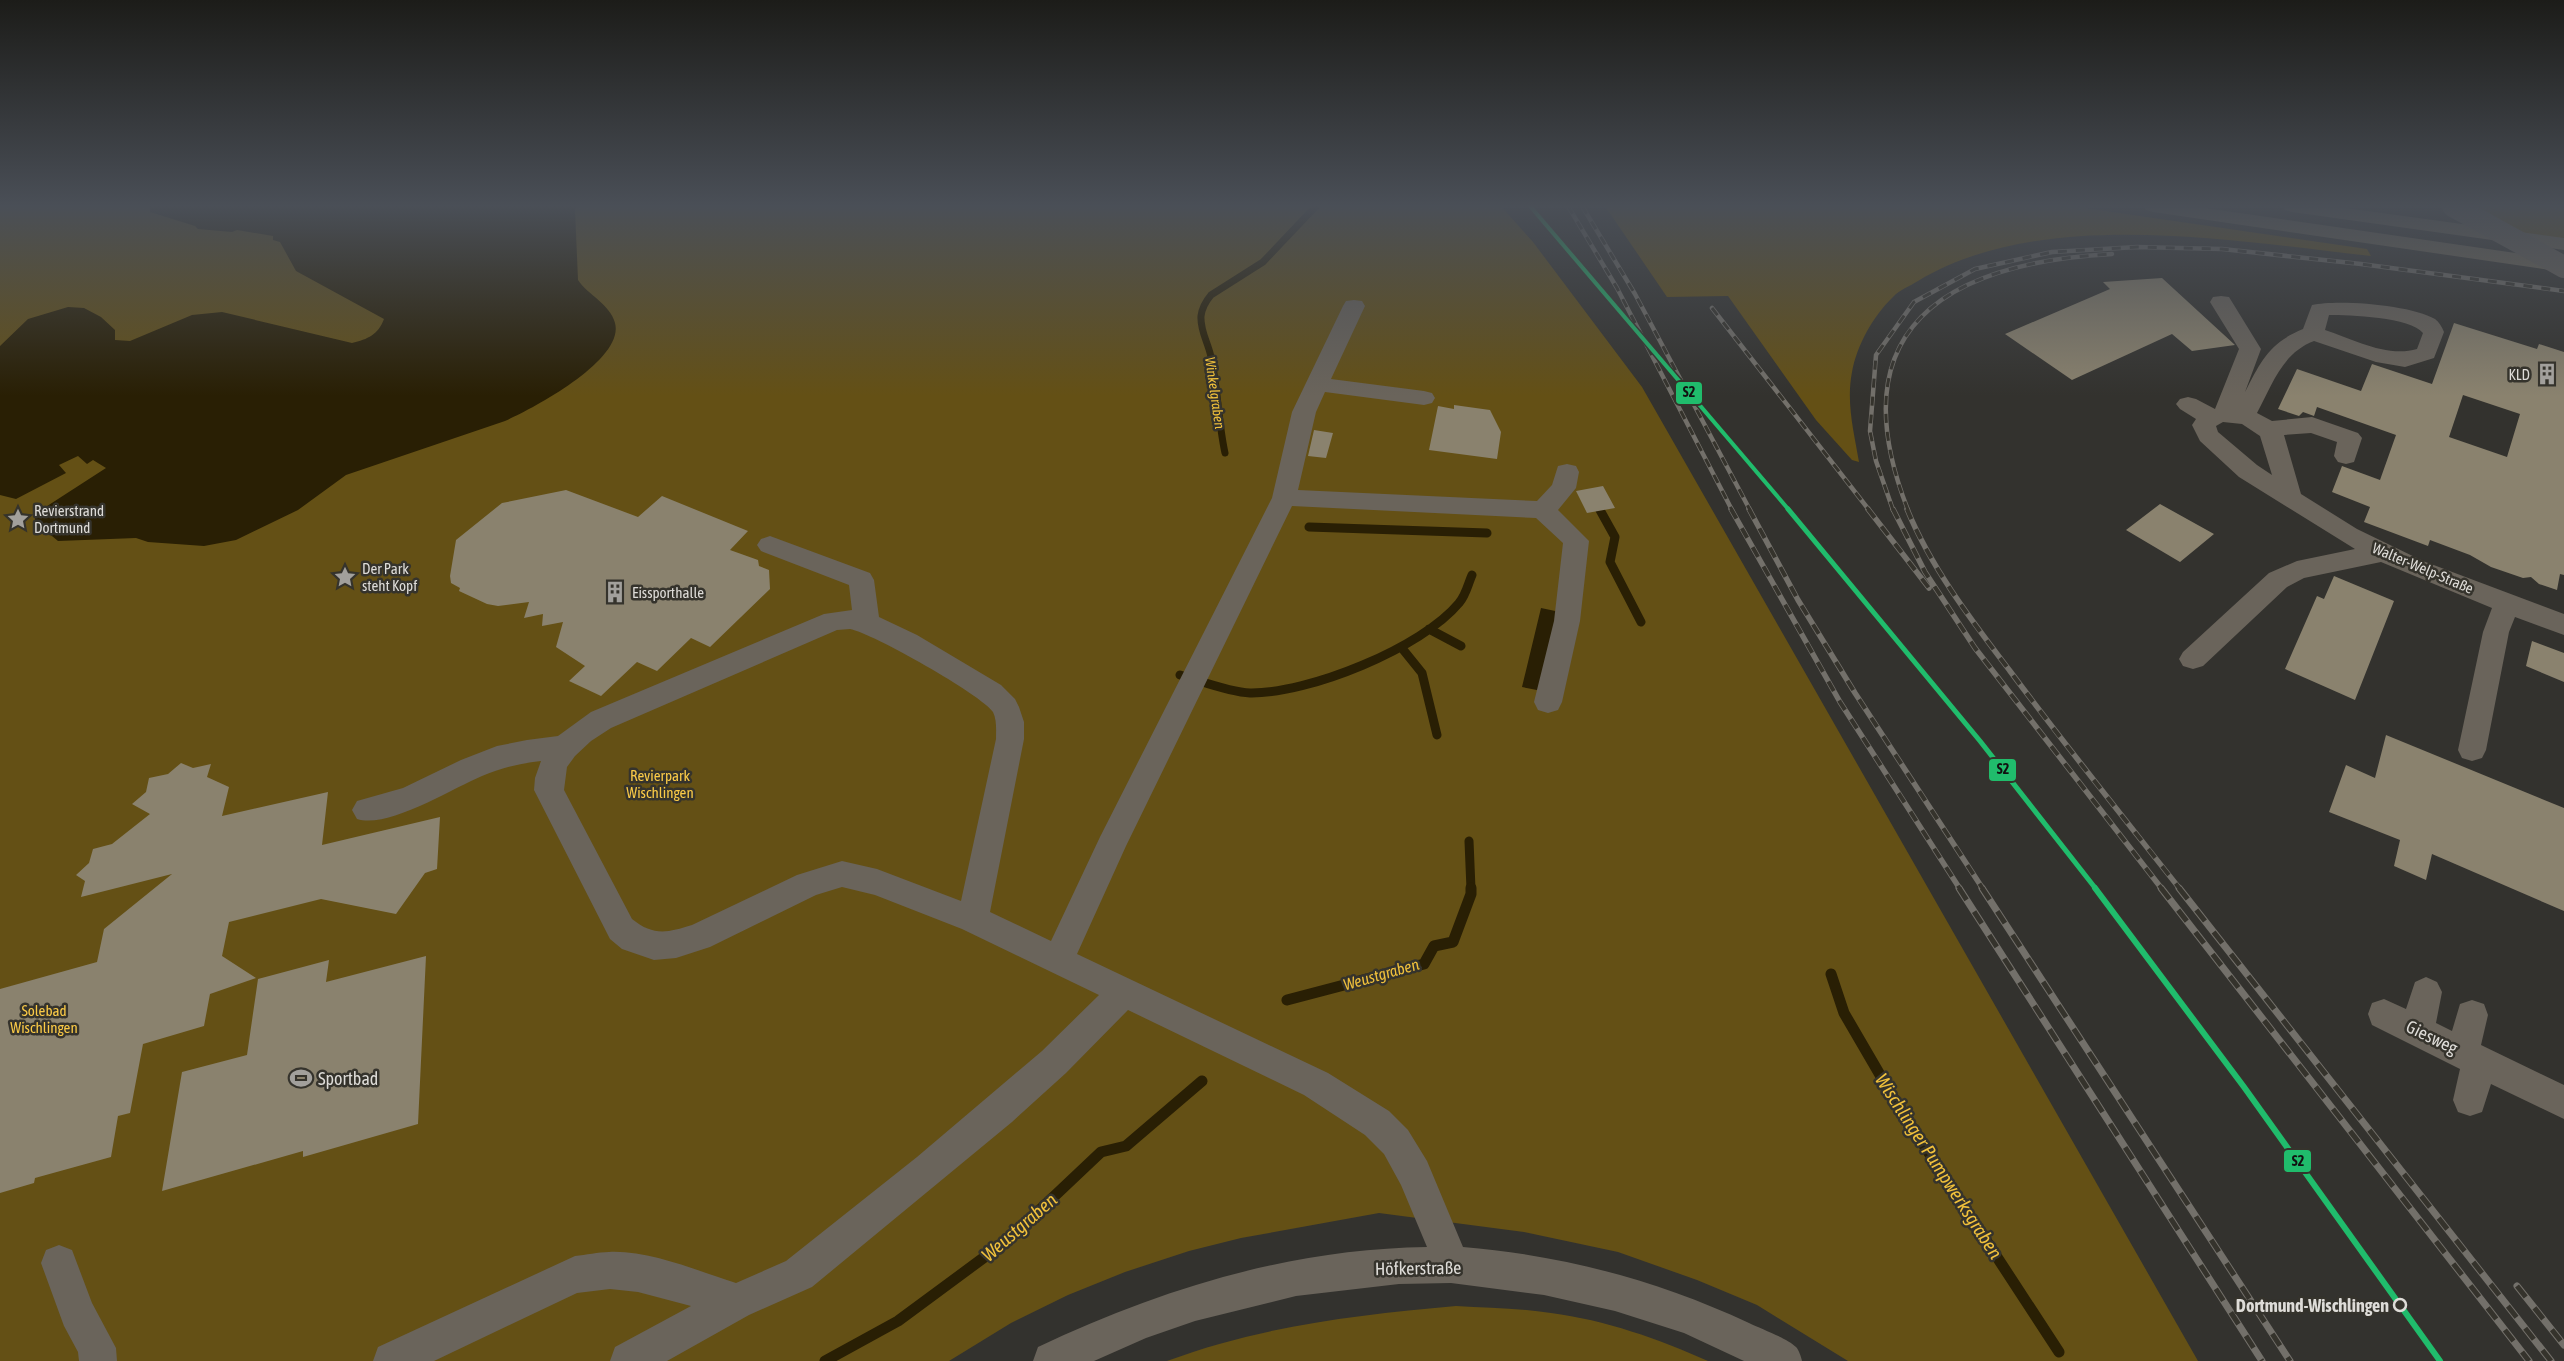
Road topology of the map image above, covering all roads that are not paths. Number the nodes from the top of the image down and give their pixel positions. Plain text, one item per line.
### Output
1 (2221, 302) dead end
2 (1354, 306) dead end
3 (2314, 333) junction
4 (1317, 384) junction
5 (1424, 398) dead end
6 (2188, 404) dead end
7 (2226, 416) junction
8 (2265, 429) junction
9 (2346, 456) dead end
10 (1567, 472) dead end
11 (2290, 497) junction
12 (1284, 498) junction
13 (1543, 510) junction
14 (770, 545) dead end
15 (2383, 552) junction
16 (2507, 603) junction
17 (867, 622) junction
18 (2564, 625) edge
19 (2193, 659) dead end
20 (1548, 702) dead end
21 (564, 746) junction
22 (2472, 750) dead end
23 (367, 810) dead end
24 (972, 919) junction
25 (1058, 961) junction
26 (2426, 992) dead end
27 (1123, 993) junction
28 (2384, 1014) dead end
29 (2472, 1015) dead end
30 (2418, 1031) junction
31 (2471, 1057) junction
32 (2470, 1100) dead end
33 (2564, 1103) edge
34 (59, 1263) dead end
35 (1452, 1264) junction
36 (736, 1302) junction
37 (98, 1361) edge
38 (392, 1361) edge
39 (629, 1361) edge
40 (1052, 1361) edge
41 (1783, 1361) edge

1 - 7 street
2 - 4 street
3 - 3 street
3 - 7 street
4 - 5 street
4 - 12 street
6 - 7 street
7 - 8 street
7 - 11 street, Walter-Welp-Straße
8 - 9 street
8 - 11 street
10 - 13 street
11 - 15 street, Walter-Welp-Straße
12 - 13 street
12 - 25 street
13 - 20 street
14 - 17 street
15 - 16 street, Walter-Welp-Straße
15 - 19 street
16 - 18 street, Walter-Welp-Straße
16 - 22 street
17 - 21 street
17 - 24 street
21 - 23 street
21 - 24 street
24 - 25 street
25 - 27 street
26 - 30 street
27 - 35 street
27 - 36 street
28 - 30 street, Giesweg
29 - 31 street
30 - 31 street, Giesweg
31 - 32 street
31 - 33 street, Giesweg
34 - 37 street
35 - 40 street, Höfkerstraße
35 - 41 street, Höfkerstraße
36 - 38 street
36 - 39 street

